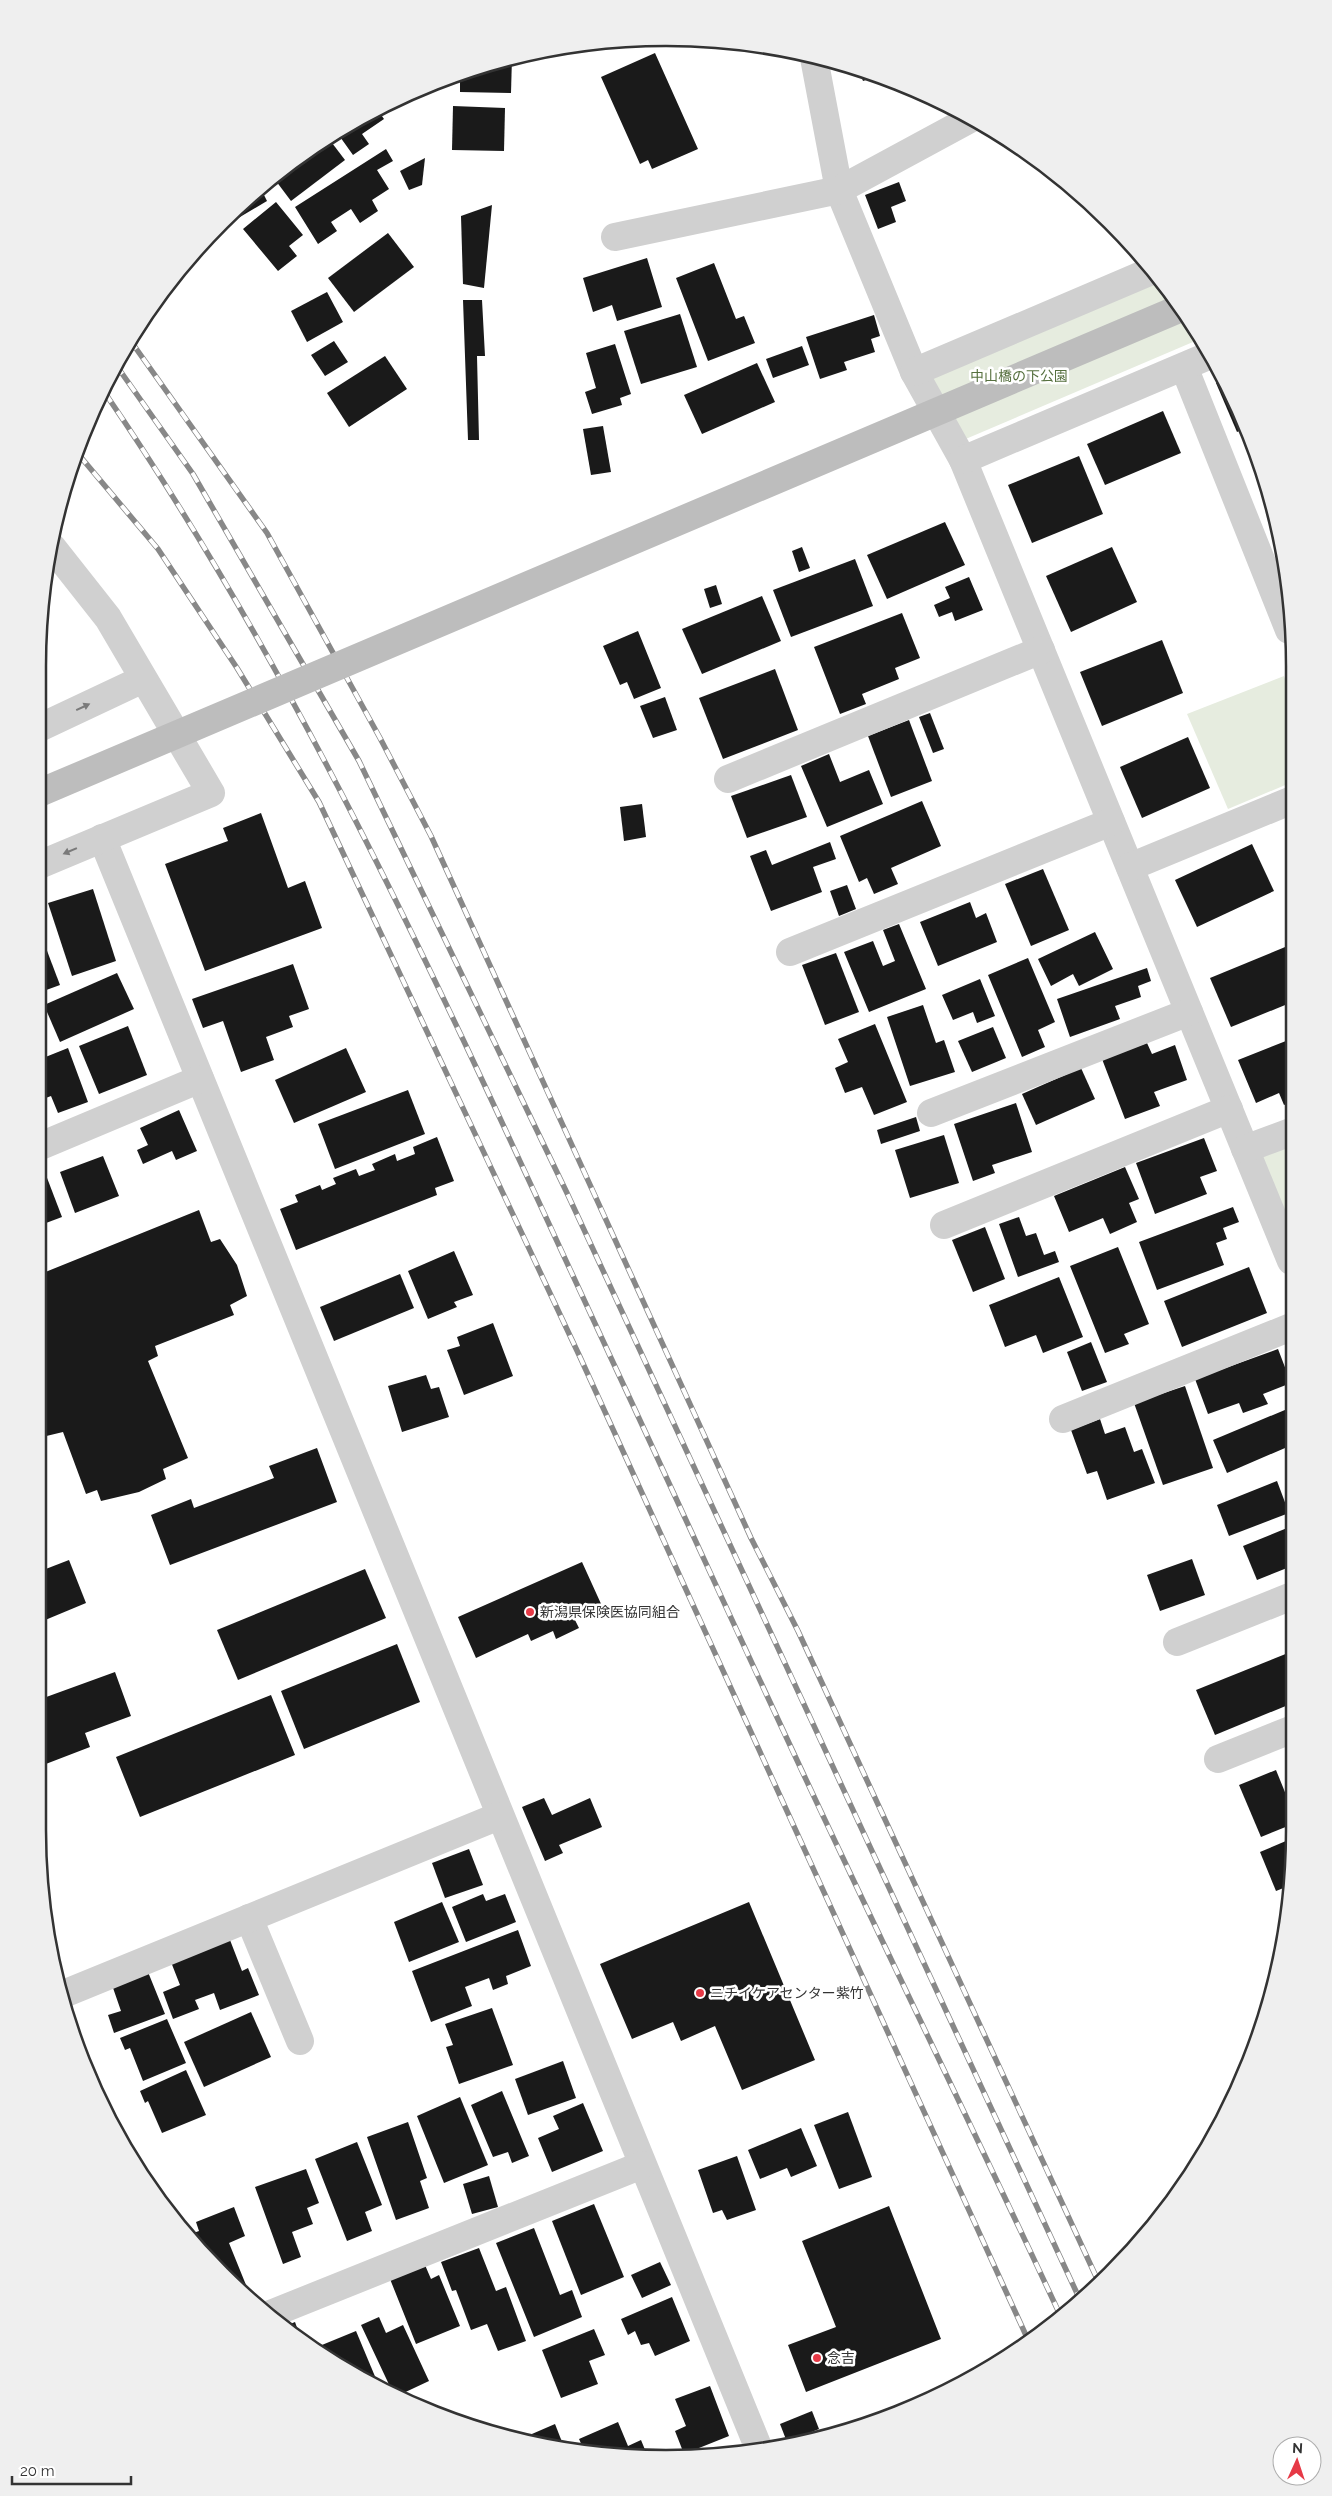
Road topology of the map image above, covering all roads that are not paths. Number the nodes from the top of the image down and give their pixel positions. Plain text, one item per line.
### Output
1 (815, 65) edge
2 (964, 123) edge
3 (839, 190) junction
4 (615, 237) dead end
5 (1145, 274) edge
6 (1173, 311) edge
7 (1196, 361) edge
8 (914, 372) junction
9 (963, 460) junction
10 (57, 553) edge
11 (1283, 612) edge
12 (1041, 650) junction
13 (143, 679) junction
14 (46, 725) edge
15 (728, 779) dead end
16 (46, 790) edge
17 (1286, 804) edge
18 (1111, 822) junction
19 (102, 838) junction
20 (46, 862) edge
21 (1130, 867) junction
22 (790, 952) dead end
23 (1190, 1012) junction
24 (200, 1079) junction
25 (1229, 1109) junction
26 (931, 1113) dead end
27 (1286, 1134) edge
28 (46, 1144) edge
29 (1245, 1149) junction
30 (944, 1225) dead end
31 (1286, 1249) edge
32 (1286, 1329) edge
33 (1063, 1418) dead end
34 (1286, 1598) edge
35 (1177, 1642) dead end
36 (1286, 1732) edge
37 (1218, 1759) dead end
38 (499, 1816) junction
39 (249, 1918) junction
40 (68, 1992) edge
41 (300, 2041) dead end
42 (642, 2165) junction
43 (276, 2312) edge
44 (756, 2443) edge

1 - 3 street
2 - 3 street
3 - 4 street
3 - 8 street
5 - 8 street
6 - 16 street, bridge
7 - 9 street
7 - 11 street
8 - 9 street
9 - 12 street
10 - 13 street
12 - 15 street
12 - 18 street
14 -> 13 street
13 - 19 street
17 - 21 street
18 - 21 street
18 - 22 street
19 -> 20 street
19 - 24 street
21 - 23 street
23 - 25 street
23 - 26 street
24 - 28 street
24 - 38 street
25 - 29 street
25 - 30 street
27 - 29 street
29 - 31 street
32 - 33 street
34 - 35 street
36 - 37 street
38 - 39 street
38 - 42 street
39 - 40 street
39 - 41 street
42 - 43 street
42 - 44 street

